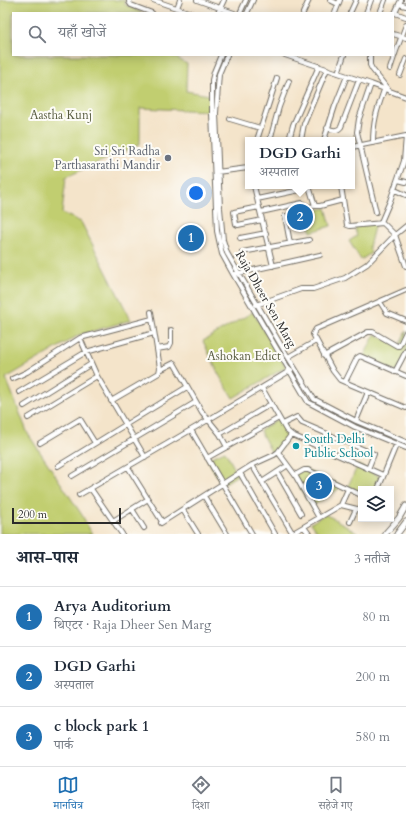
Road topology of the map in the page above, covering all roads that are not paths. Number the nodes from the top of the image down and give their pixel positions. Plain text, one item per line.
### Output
1 (129, 0) edge
2 (153, 0) edge
3 (180, 0) edge
4 (197, 0) edge
5 (224, 0) edge
6 (246, 0) edge
7 (253, 0) edge
8 (309, 0) edge
9 (330, 0) edge
10 (356, 0) edge
11 (371, 0) edge
12 (386, 0) edge
13 (339, 2) edge
14 (400, 2) edge
15 (406, 6) edge
16 (178, 8) junction
17 (220, 8) junction
18 (149, 12) edge
19 (188, 12) edge
20 (218, 12) edge
21 (231, 12) edge
22 (240, 12) edge
23 (247, 12) edge
24 (304, 12) edge
25 (336, 12) edge
26 (350, 12) edge
27 (366, 12) edge
28 (380, 12) edge
29 (406, 17) edge
30 (406, 25) edge
31 (394, 34) edge
32 (401, 36) junction
33 (406, 38) edge
34 (221, 56) edge
35 (227, 56) edge
36 (289, 56) edge
37 (344, 56) edge
38 (370, 56) edge
39 (406, 59) edge
40 (319, 66) junction
41 (327, 69) junction
42 (390, 69) dead end
43 (338, 73) junction
44 (400, 75) dead end
45 (347, 76) junction
46 (276, 78) dead end
47 (359, 80) junction
48 (289, 81) dead end
49 (371, 84) junction
50 (384, 90) junction
51 (390, 92) junction
52 (406, 97) edge
53 (230, 119) dead end
54 (260, 128) junction
55 (327, 128) junction
56 (406, 136) edge
57 (258, 137) edge
58 (271, 137) edge
59 (290, 137) edge
60 (302, 137) edge
61 (325, 137) edge
62 (372, 143) junction
63 (361, 145) junction
64 (355, 146) edge
65 (245, 168) edge
66 (217, 172) junction
67 (398, 180) junction
68 (406, 182) edge
69 (255, 189) edge
70 (310, 189) edge
71 (341, 189) edge
72 (300, 190) dead end
73 (395, 190) junction
74 (406, 195) edge
75 (257, 199) junction
76 (343, 200) junction
77 (315, 206) junction
78 (259, 207) junction
79 (261, 212) junction
80 (376, 212) dead end
81 (285, 216) dead end
82 (262, 220) junction
83 (381, 222) junction
84 (406, 226) edge
85 (266, 233) junction
86 (395, 235) junction
87 (240, 238) dead end
88 (308, 240) dead end
89 (290, 243) junction
90 (269, 248) junction
91 (242, 252) dead end
92 (320, 255) dead end
93 (405, 258) edge
94 (273, 266) junction
95 (406, 266) edge
96 (235, 274) junction
97 (406, 290) edge
98 (380, 302) junction
99 (256, 305) junction
100 (151, 312) dead end
101 (152, 319) junction
102 (406, 321) edge
103 (171, 330) dead end
104 (406, 332) edge
105 (154, 333) junction
106 (80, 338) junction
107 (316, 341) junction
108 (157, 349) junction
109 (406, 351) edge
110 (86, 352) junction
111 (324, 356) junction
112 (288, 357) junction
113 (92, 364) junction
114 (294, 368) junction
115 (160, 370) junction
116 (290, 371) junction
117 (395, 372) junction
118 (97, 376) junction
119 (406, 376) edge
120 (12, 379) dead end
121 (345, 382) junction
122 (188, 387) junction
123 (262, 388) junction
124 (19, 392) dead end
125 (368, 392) junction
126 (112, 401) junction
127 (196, 402) junction
128 (270, 404) junction
129 (24, 406) dead end
130 (406, 408) edge
131 (28, 418) dead end
132 (279, 418) junction
133 (208, 420) junction
134 (356, 421) junction
135 (283, 424) junction
136 (126, 425) junction
137 (191, 430) junction
138 (220, 434) junction
139 (291, 435) junction
140 (135, 439) junction
141 (398, 439) junction
142 (406, 442) edge
143 (40, 443) dead end
144 (95, 443) junction
145 (396, 444) junction
146 (227, 447) junction
147 (406, 448) edge
148 (278, 452) junction
149 (145, 457) junction
150 (207, 458) junction
151 (252, 465) junction
152 (58, 466) dead end
153 (128, 467) junction
154 (285, 467) dead end
155 (368, 469) junction
156 (277, 472) junction
157 (240, 473) junction
158 (295, 475) junction
159 (383, 475) junction
160 (72, 476) dead end
161 (262, 482) junction
162 (223, 485) junction
163 (379, 486) edge
164 (91, 488) junction
165 (348, 489) junction
166 (358, 494) edge
167 (80, 495) dead end
168 (204, 496) junction
169 (148, 500) junction
170 (341, 505) junction
171 (406, 506) edge
172 (132, 509) junction
173 (356, 509) joint
174 (183, 510) junction
175 (301, 514) dead end
176 (319, 518) junction
177 (113, 521) junction
178 (350, 522) dead end
179 (406, 522) edge
180 (304, 527) junction
181 (144, 528) dead end
182 (122, 534) edge
183 (198, 534) edge
184 (227, 534) edge
185 (252, 534) edge
186 (275, 534) edge
187 (293, 534) edge
188 (309, 534) edge
189 (385, 534) edge
190 (397, 534) edge

1 - 18 street
2 - 16 street
3 - 16 street
4 - 17 street
5 - 17 street
6 - 22 street
7 - 23 street
8 - 24 street
9 - 13 street
10 - 26 street
11 - 27 street
12 - 28 street
13 - 25 street
14 - 15 street
14 - 29 street
16 - 19 street
17 - 20 street
17 - 21 street
30 - 32 street
31 - 32 street
32 - 33 street
32 - 42 street
34 - 66 street, Raja Dheer Sen Marg
35 - 66 street, Raja Dheer Sen Marg
36 - 40 street
37 - 43 street
38 - 51 street
39 - 44 street
40 - 41 street
40 - 59 street
41 - 43 street
41 - 60 street
43 - 45 street
45 - 47 street
45 - 55 street
46 - 54 street
47 - 49 street
47 - 55 street
48 - 58 street
49 - 50 street
49 - 63 street
50 - 51 street
50 - 62 street
51 - 52 street
53 - 54 street
54 - 57 street
55 - 61 street
56 - 62 street
56 - 67 street
62 - 63 street
63 - 64 street
63 - 80 street
65 - 66 street
66 - 96 street, Raja Dheer Sen Marg
67 - 68 street
67 - 73 street
69 - 75 street
70 - 77 street
71 - 76 street
72 - 75 street
73 - 74 street
73 - 83 street
75 - 78 street
76 - 77 street
76 - 83 street
77 - 79 street
78 - 79 street
78 - 82 street
79 - 82 street
81 - 89 street
82 - 85 street
83 - 86 street
84 - 86 street
85 - 87 street
85 - 90 street
86 - 93 street
86 - 99 street
88 - 89 street
89 - 90 street
90 - 91 street
90 - 94 street
92 - 94 street
93 - 95 street
94 - 96 street
96 - 99 street, Raja Dheer Sen Marg
96 - 116 street, Raja Dheer Sen Marg
97 - 98 street
98 - 102 street
98 - 107 street
99 - 112 street, Raja Dheer Sen Marg
100 - 101 street
101 - 105 street
101 - 106 street
103 - 108 street
104 - 111 street
105 - 108 street
105 - 110 street
106 - 110 street
106 - 120 street
107 - 111 street
107 - 112 street
108 - 115 street
109 - 117 street
110 - 113 street
110 - 124 street
111 - 121 street
112 - 114 street, Raja Dheer Sen Marg
113 - 118 street
113 - 129 street
114 - 116 street
114 - 134 street, Raja Dheer Sen Marg
115 - 122 street
115 - 126 street
116 - 123 street
116 - 145 street, Raja Dheer Sen Marg
117 - 119 street
117 - 121 street
118 - 126 street
118 - 131 street
121 - 125 street
122 - 127 street
122 - 136 street
123 - 128 street
123 - 133 street
125 - 130 street
125 - 134 street
126 - 136 street
127 - 133 street
127 - 140 street
128 - 132 street
128 - 138 street
132 - 135 street
132 - 146 street
133 - 137 street
133 - 138 street
134 - 141 street, Raja Dheer Sen Marg
135 - 139 street
135 - 155 street
136 - 140 street
136 - 144 street
137 - 149 street
137 - 150 street
138 - 146 street
139 - 148 street
139 - 155 street
140 - 149 street
140 - 160 street
141 - 142 street, Raja Dheer Sen Marg
141 - 145 street
143 - 144 street
144 - 152 street
145 - 147 street, Raja Dheer Sen Marg
145 - 159 street
146 - 150 street
148 - 151 street
148 - 158 street
149 - 153 street
150 - 162 street
151 - 157 street
151 - 161 street
153 - 164 street
153 - 169 street
154 - 156 street
155 - 159 street
156 - 161 street
156 - 175 street
157 - 162 street
157 - 186 street
158 - 165 street
158 - 176 street
159 - 163 street
161 - 187 street
162 - 168 street
162 - 185 street
164 - 167 street
164 - 177 street
165 - 166 street
165 - 170 street
168 - 174 street
168 - 184 street
169 - 172 street
169 - 174 street
170 - 173 street
170 - 176 street
171 - 189 main road
172 - 177 street
172 - 181 street
173 - 178 street
174 - 183 street
176 - 180 street
177 - 182 street
179 - 190 main road
180 - 187 street
180 - 188 street

